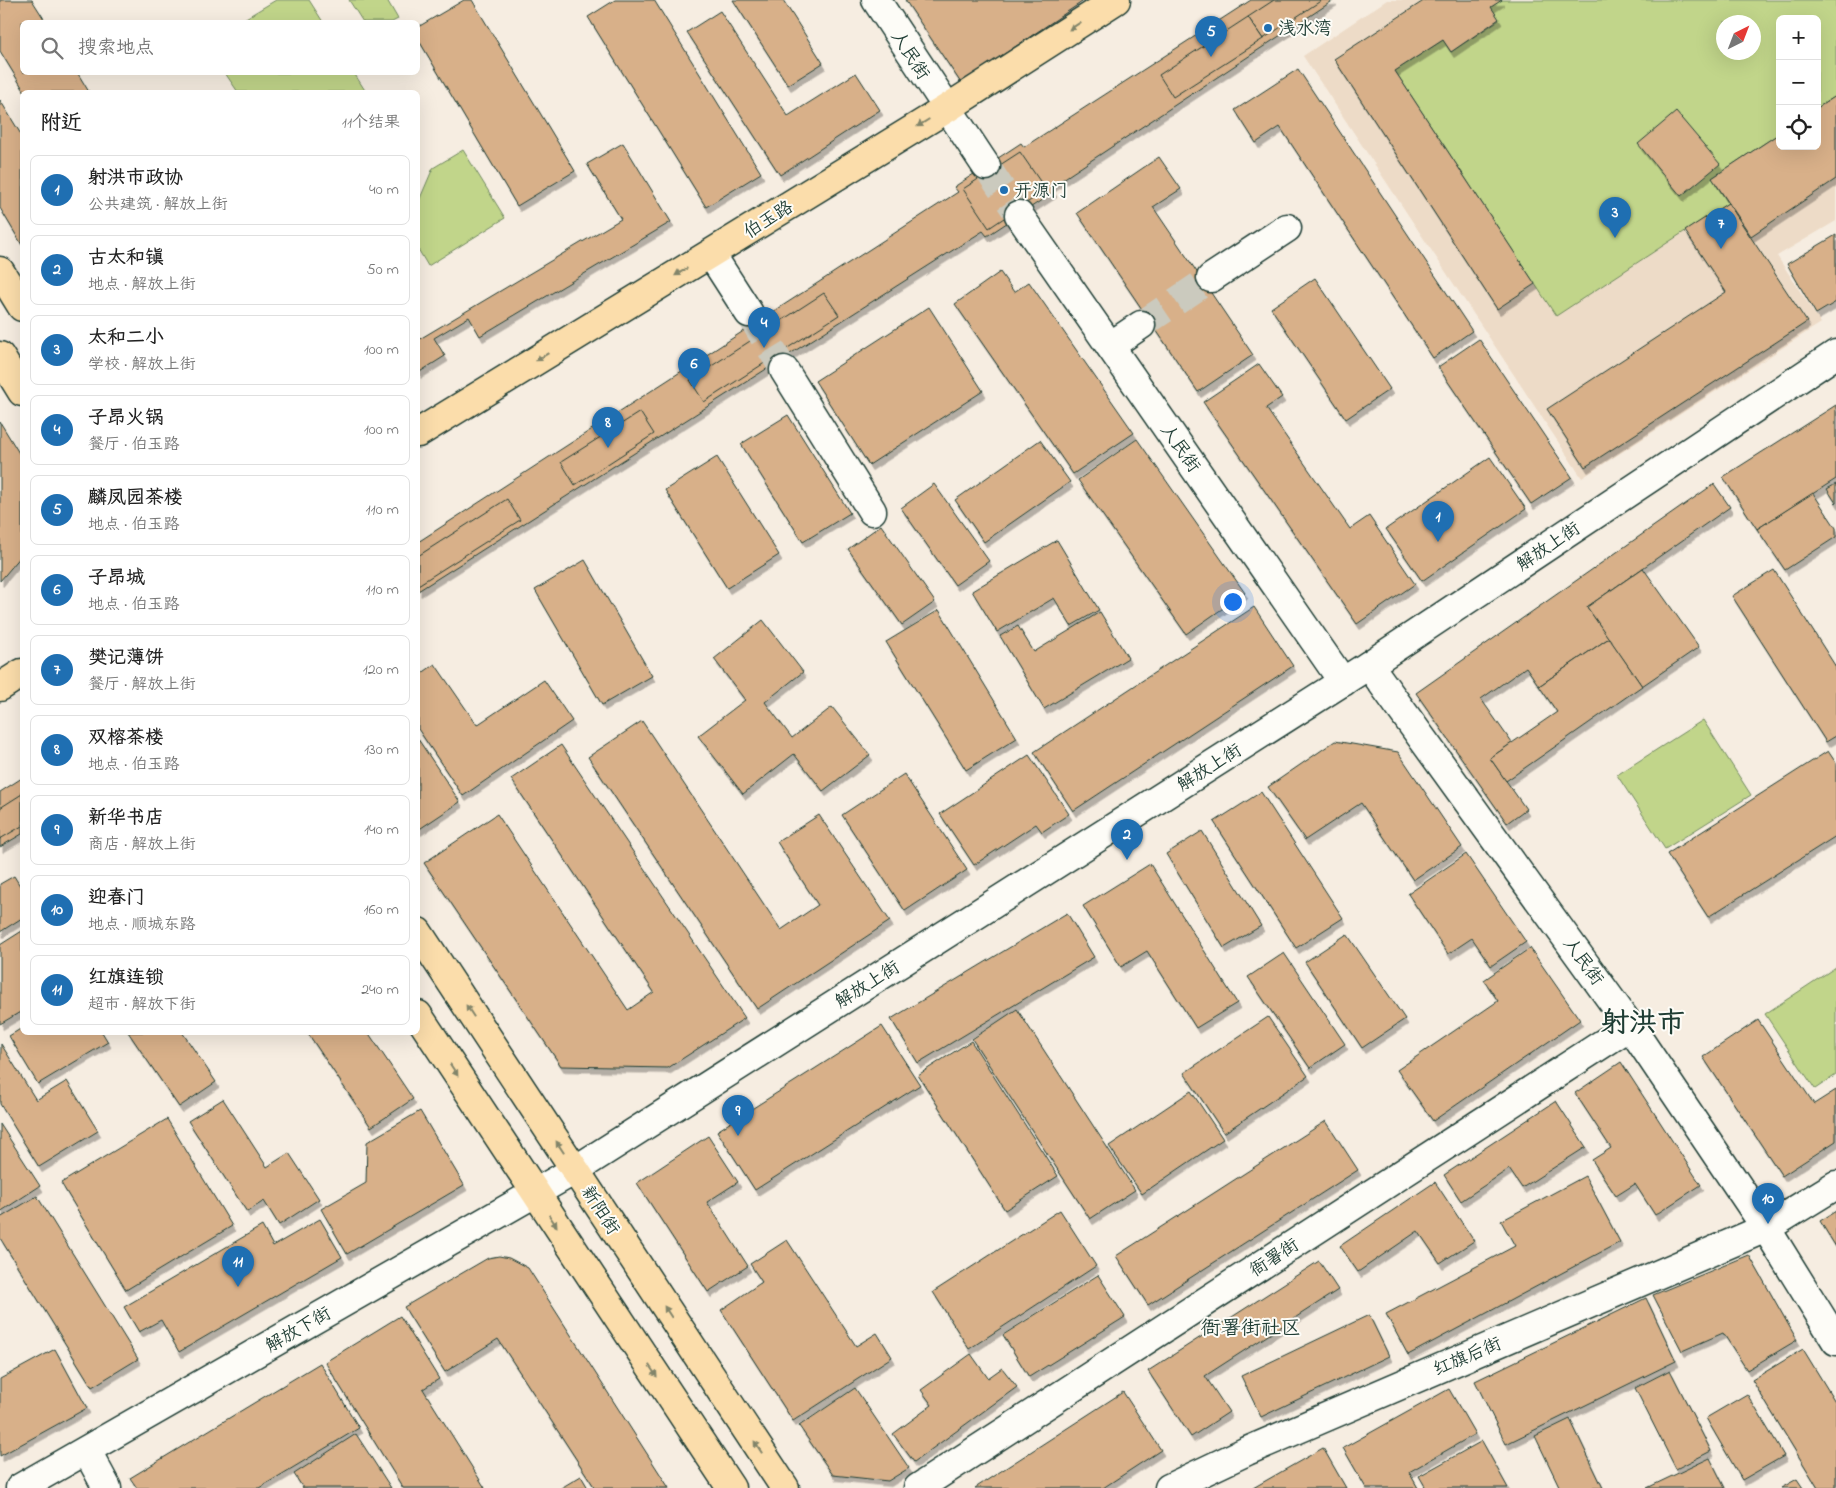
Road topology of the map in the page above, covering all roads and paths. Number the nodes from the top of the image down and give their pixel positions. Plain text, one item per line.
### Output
1 (876, 0) edge
2 (1116, 0) edge
3 (946, 109) junction
4 (986, 166) tunnel mouth
5 (1019, 215) tunnel mouth
6 (1287, 228) dead end
7 (711, 254) junction
8 (0, 271) edge
9 (1211, 278) tunnel mouth
10 (20, 304) edge
11 (749, 313) tunnel mouth
12 (1141, 325) tunnel mouth
13 (1110, 346) junction
14 (1836, 354) edge
15 (0, 356) edge
16 (784, 370) tunnel mouth
17 (20, 389) edge
18 (420, 432) edge
19 (872, 511) dead end
20 (1369, 665) junction
21 (20, 674) edge
22 (1343, 682) junction
23 (0, 686) edge
24 (420, 935) edge
25 (420, 1018) edge
26 (1630, 1026) junction
27 (575, 1170) junction
28 (1836, 1185) edge
29 (534, 1193) junction
30 (1766, 1228) junction
31 (1836, 1341) edge
32 (87, 1451) junction
33 (20, 1488) edge
34 (107, 1488) edge
35 (731, 1488) edge
36 (785, 1488) edge
37 (918, 1488) edge
38 (1169, 1488) edge

1 - 3 street, 人民街
2 -> 3 main road, 伯玉路
3 - 4 street, 人民街
3 -> 7 main road, 伯玉路
5 - 13 street, 人民街
6 - 9 street
7 - 11 street
7 -> 18 main road, 伯玉路
8 - 10 main road
12 - 13 street
13 - 22 street, 人民街
14 - 20 street, 解放上街
15 - 17 main road
16 - 19 street
20 - 22 street, 解放上街
20 - 26 street, 人民街
21 - 23 main road
22 - 27 street, 解放上街
27 -> 24 main road, 新阳街
25 -> 29 main road
26 - 30 street, 人民街
26 - 37 street, 衙署街
27 - 29 street, 解放下街
36 -> 27 main road, 新阳街
28 - 30 street, 红旗后街
29 - 32 street, 解放下街
29 -> 35 main road
30 - 31 street, 人民街
30 - 38 street, 红旗后街
32 - 33 street, 解放下街
32 - 34 street

